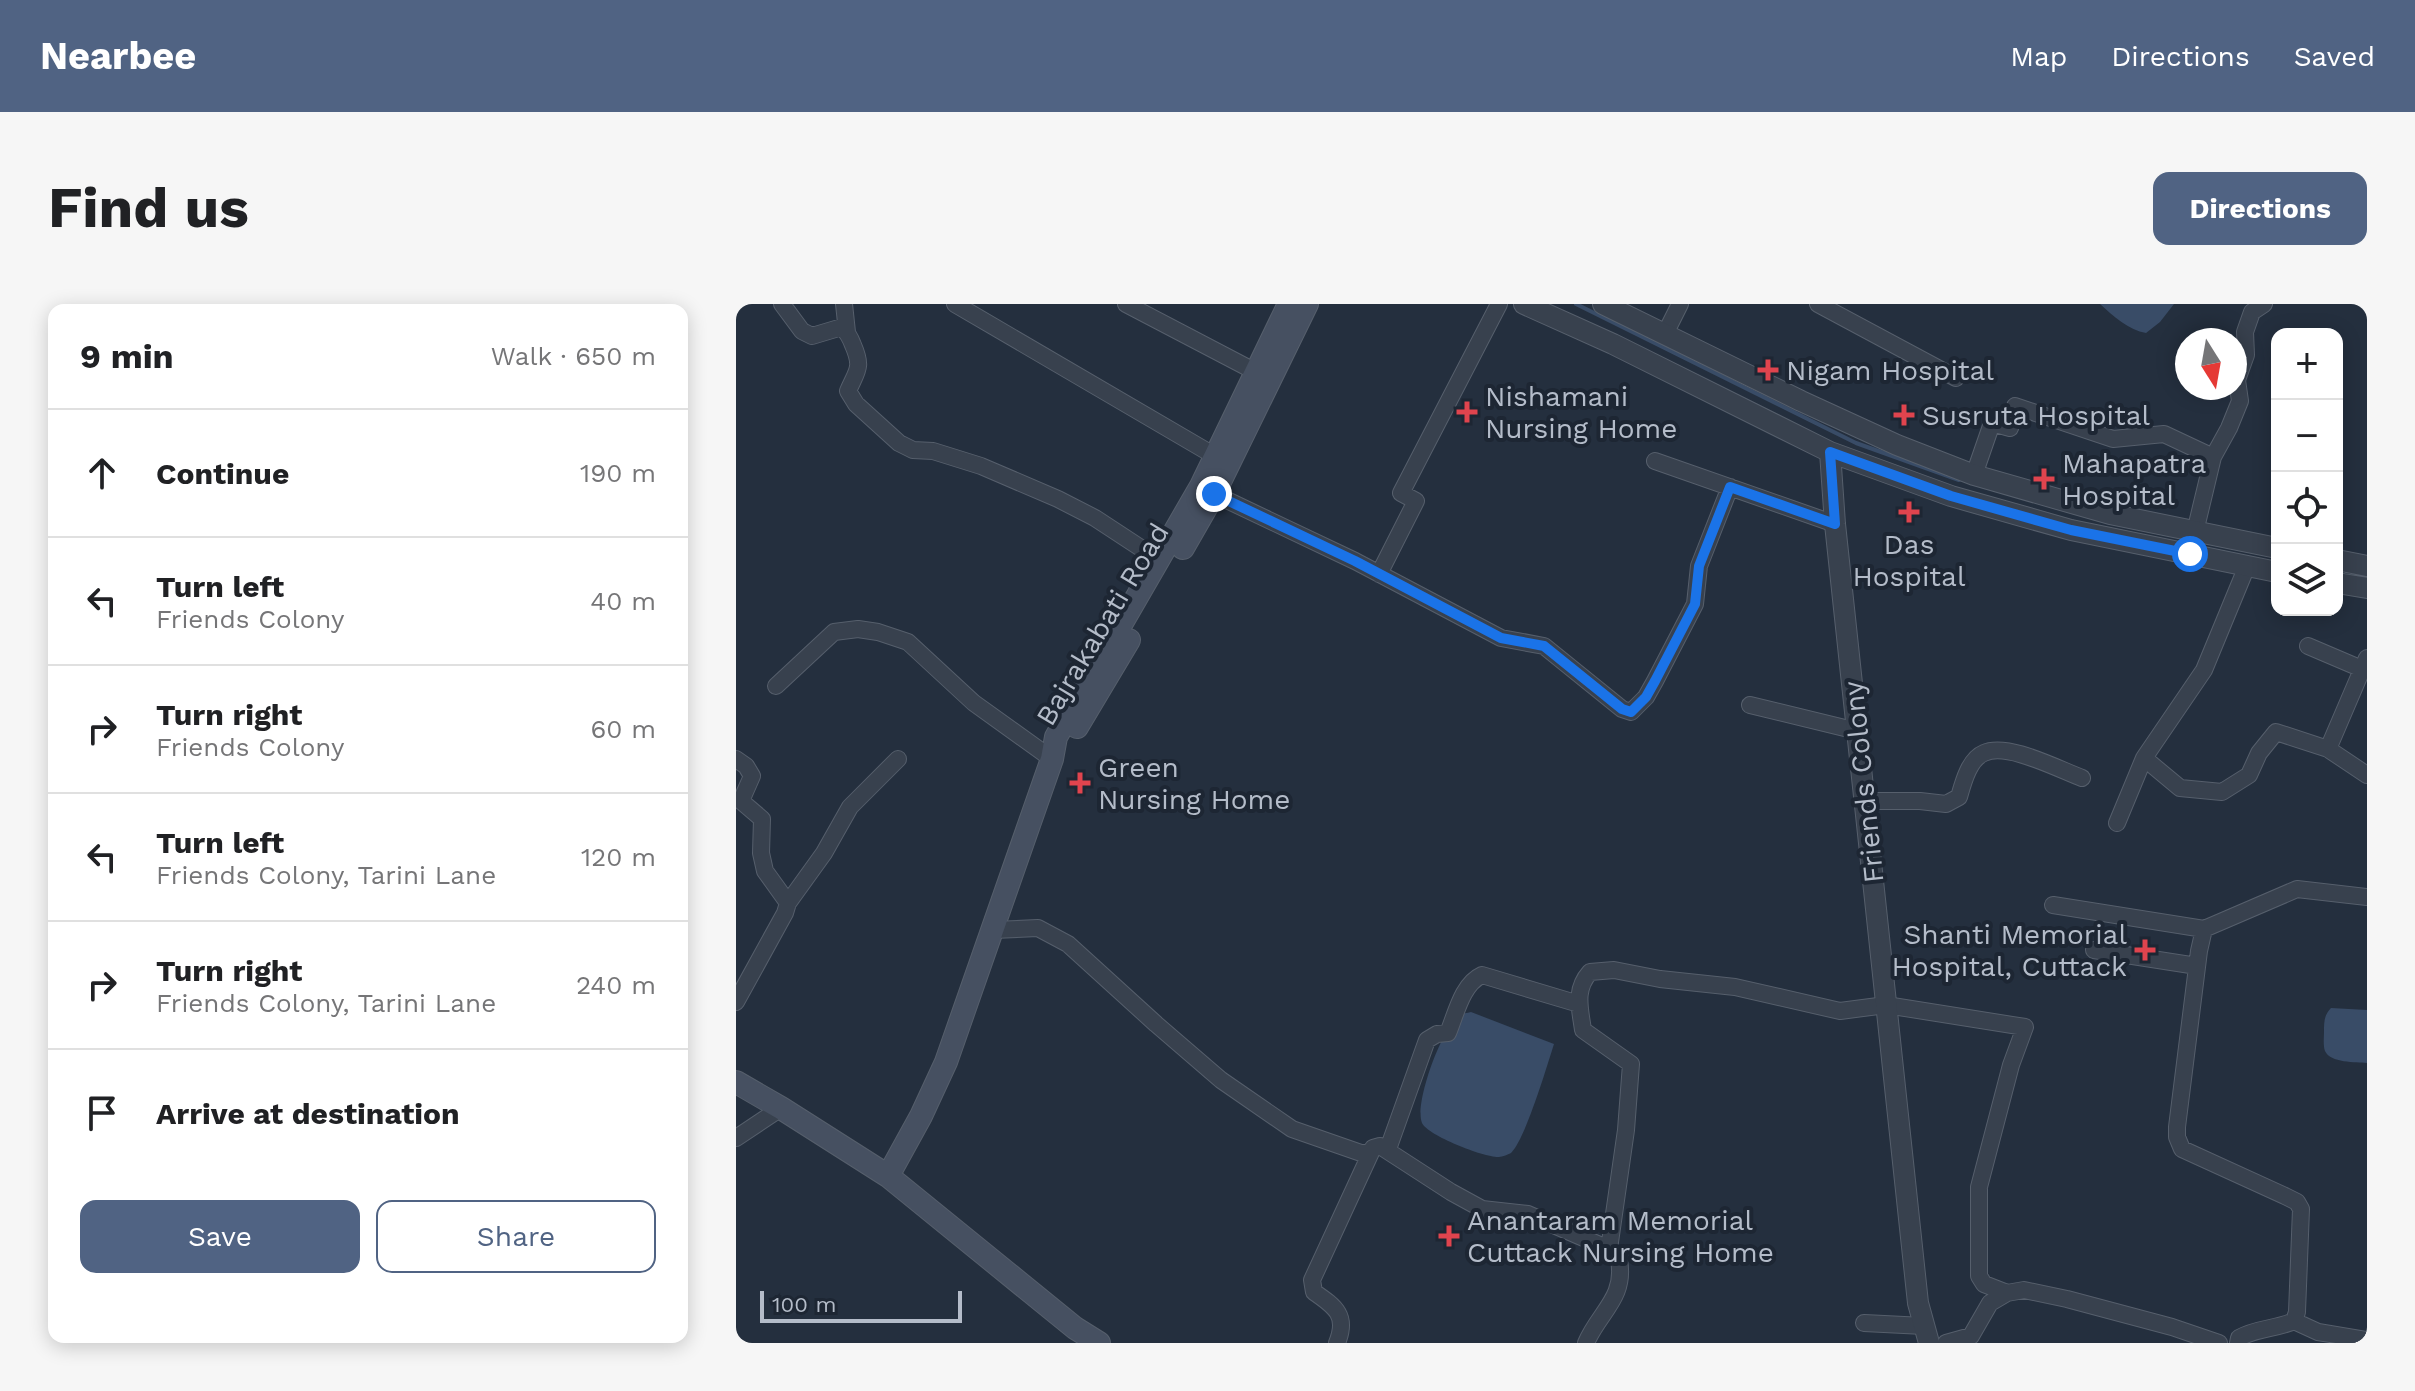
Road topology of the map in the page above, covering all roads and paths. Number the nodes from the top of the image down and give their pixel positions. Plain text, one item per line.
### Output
1 (782, 304) edge
2 (844, 304) edge
3 (955, 304) edge
4 (1126, 304) edge
5 (1289, 304) edge
6 (1307, 304) edge
7 (1499, 304) edge
8 (1524, 304) edge
9 (1603, 304) edge
10 (1680, 304) edge
11 (1818, 304) edge
12 (2264, 304) edge
13 (847, 332) junction
14 (1665, 334) junction
15 (1256, 372) junction
16 (1956, 378) dead end
17 (1830, 452) junction
18 (1215, 456) junction
19 (2213, 457) junction
20 (1655, 461) dead end
21 (1974, 475) junction
22 (1730, 487) junction
23 (1214, 494) junction
24 (1835, 524) junction
25 (2195, 532) junction
26 (2271, 547) edge
27 (1159, 560) junction
28 (2343, 561) edge
29 (2247, 566) junction
30 (2367, 566) edge
31 (2271, 571) edge
32 (1379, 574) junction
33 (2343, 584) edge
34 (2367, 588) edge
35 (2308, 646) dead end
36 (2365, 663) edge
37 (776, 686) dead end
38 (1750, 705) dead end
39 (1857, 731) junction
40 (2328, 749) junction
41 (2144, 758) junction
42 (736, 759) edge
43 (898, 759) dead end
44 (1052, 759) junction
45 (2367, 775) edge
46 (2082, 778) dead end
47 (1865, 801) junction
48 (2117, 823) dead end
49 (2367, 897) edge
50 (788, 903) junction
51 (2053, 905) dead end
52 (2204, 929) junction
53 (993, 930) junction
54 (2094, 950) dead end
55 (2197, 966) junction
56 (736, 1002) edge
57 (1579, 1004) junction
58 (1886, 1005) junction
59 (736, 1082) edge
60 (781, 1108) junction
61 (736, 1138) edge
62 (1381, 1149) junction
63 (888, 1176) junction
64 (1609, 1249) junction
65 (2007, 1293) junction
66 (2294, 1321) junction
67 (1864, 1323) dead end
68 (1927, 1334) edge
69 (2367, 1340) edge
70 (1099, 1343) edge
71 (1337, 1343) edge
72 (1586, 1343) edge
73 (1946, 1343) edge
74 (2219, 1343) edge
75 (2238, 1343) edge

1 - 13 street
2 - 13 street
3 - 18 street
4 - 15 street
5 - 15 main road, Bajrakabati Road
6 - 23 main road, Bajrakabati Road
7 - 32 street
8 - 17 street
9 - 14 street
10 - 14 street
11 - 16 street
12 - 19 street
13 - 27 street
14 - 21 street
15 - 18 main road, Bajrakabati Road
17 - 24 street, Friends Colony
17 - 29 street
18 - 27 main road, Bajrakabati Road
19 - 21 street
19 - 25 street
20 - 22 street
21 - 25 street
22 - 24 street
22 - 32 street
23 - 32 street
23 - 44 main road, Bajrakabati Road
24 - 39 street, Friends Colony
25 - 26 street
27 - 44 main road, Bajrakabati Road
28 - 30 street
29 - 31 street
29 - 41 street
33 - 34 street
35 - 36 street
36 - 40 street
37 - 44 street
38 - 39 street
39 - 47 street, Friends Colony
40 - 41 street
40 - 45 street
41 - 48 street
42 - 50 street
43 - 50 street
44 - 53 main road, Bajrakabati Road
46 - 47 street
47 - 58 street, Friends Colony
49 - 52 street
50 - 56 street
51 - 52 street
52 - 55 street
53 - 62 street
53 - 63 main road, Bajrakabati Road
54 - 55 street
55 - 66 street
57 - 58 street
57 - 62 street
57 - 64 street
58 - 65 street
58 - 68 street, Friends Colony
59 - 60 main road
60 - 61 street
60 - 63 main road
62 - 64 street
62 - 71 street
63 - 70 main road
64 - 72 street
65 - 73 street
65 - 74 street
66 - 69 street
66 - 75 street
67 - 68 street, Friends Colony

